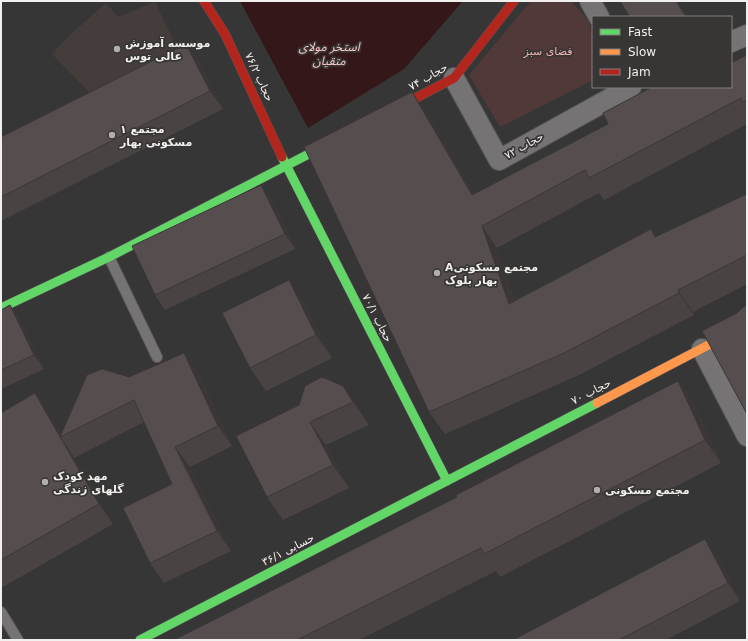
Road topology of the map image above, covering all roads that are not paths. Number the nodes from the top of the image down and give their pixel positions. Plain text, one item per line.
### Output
1 (204, 1) edge
2 (514, 1) edge
3 (590, 1) edge
4 (598, 16) edge
5 (747, 35) edge
6 (732, 42) edge
7 (454, 78) junction
8 (629, 88) edge
9 (384, 114) edge
10 (342, 136) edge
11 (286, 166) junction
12 (108, 257) junction
13 (1, 308) edge
14 (747, 325) edge
15 (702, 349) junction
16 (157, 357) dead end
17 (747, 436) edge
18 (447, 481) junction
19 (1, 612) edge
20 (18, 640) edge
21 (140, 640) edge

1 - 11 street, حجاب ۷۶/۲
2 - 7 street, حجاب ۷۴
3 - 4 street
5 - 6 street
7 - 8 street, حجاب ۷۲
7 - 9 street, حجاب ۷۴
10 - 11 street
11 - 12 street
11 - 18 street, حجاب ۷۰/۱
12 - 13 street
12 - 16 lane
14 - 15 street, حجاب ۷۰
15 - 17 street
15 - 18 street, حجاب ۷۰
18 - 21 street, حسابی ۳۶/۱
19 - 20 lane

